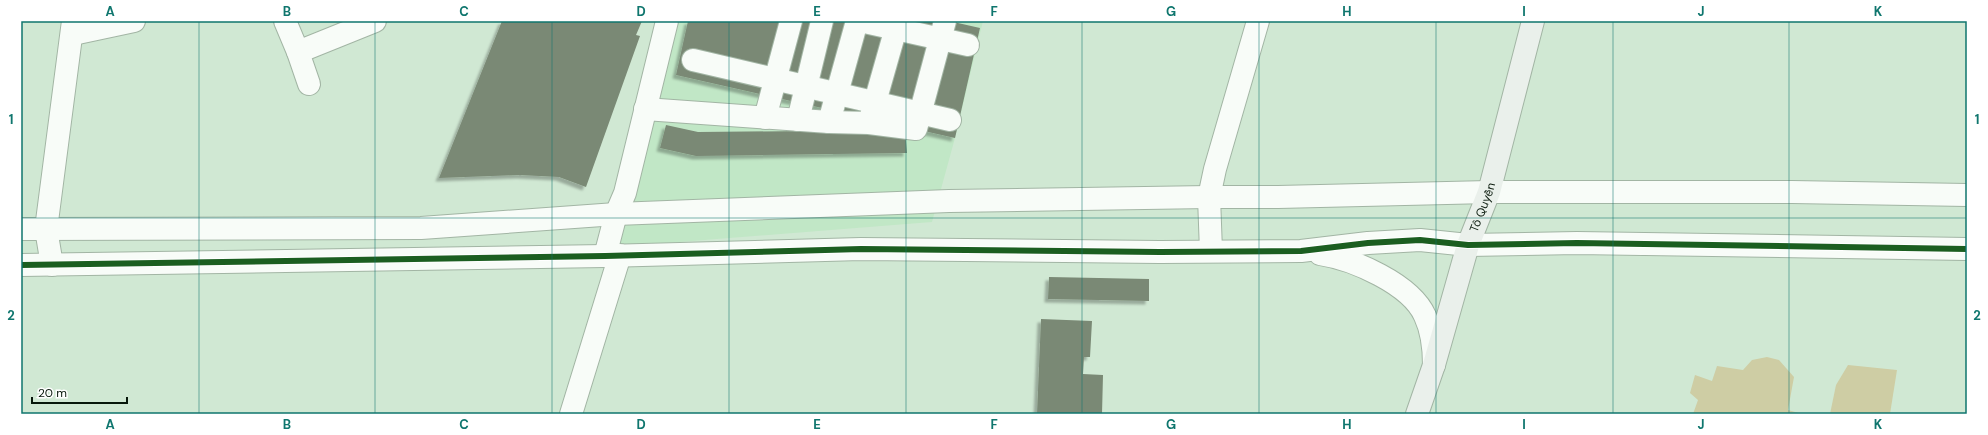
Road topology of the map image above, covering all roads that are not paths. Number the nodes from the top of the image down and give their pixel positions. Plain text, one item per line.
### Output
1 (134, 21) edge
2 (285, 21) edge
3 (375, 21) edge
4 (667, 21) edge
5 (791, 21) edge
6 (822, 21) edge
7 (858, 21) edge
8 (1258, 21) edge
9 (1533, 21) edge
10 (897, 25) edge
11 (73, 27) edge
12 (942, 30) edge
13 (968, 45) dead end
14 (298, 52) junction
15 (693, 60) dead end
16 (775, 80) junction
17 (309, 84) dead end
18 (806, 86) junction
19 (837, 94) junction
20 (875, 103) junction
21 (645, 109) junction
22 (920, 113) junction
23 (765, 118) junction
24 (798, 120) junction
25 (950, 120) dead end
26 (829, 122) junction
27 (869, 124) junction
28 (1490, 192) junction
29 (1967, 195) edge
30 (1210, 197) junction
31 (616, 214) junction
32 (21, 229) edge
33 (46, 229) junction
34 (1468, 245) junction
35 (1967, 249) edge
36 (1211, 251) junction
37 (1301, 251) junction
38 (613, 256) junction
39 (21, 265) edge
40 (52, 265) junction
41 (1434, 365) junction
42 (571, 414) edge
43 (1417, 414) edge

1 - 11 street
2 - 14 street
3 - 14 street
4 - 21 street
5 - 16 street
6 - 18 street
7 - 10 street
7 - 19 street
8 - 30 street
9 - 28 main road, Tô Quyền
10 - 12 street
10 - 20 street
11 - 33 street
12 - 13 street
12 - 22 street
14 - 17 street
15 - 16 street
16 - 18 street
16 - 23 street
18 - 19 street
18 - 24 street
19 - 20 street
19 - 26 street
20 - 22 street
20 - 27 street
21 - 23 street
21 - 31 street
22 - 25 street
22 - 27 street
23 - 24 street
24 - 26 street
26 - 27 street
28 - 29 street
28 - 30 street
28 - 34 main road, Tô Quyền
30 - 31 street
30 - 36 street
31 - 33 street
31 - 38 street
32 - 33 street
33 - 40 street
34 - 35 street
34 - 37 street
34 - 41 main road, Tô Quyền
36 - 37 street
36 - 38 street
37 - 41 street
38 - 40 street
38 - 42 street
39 - 40 street
41 - 43 main road, Tô Quyền

